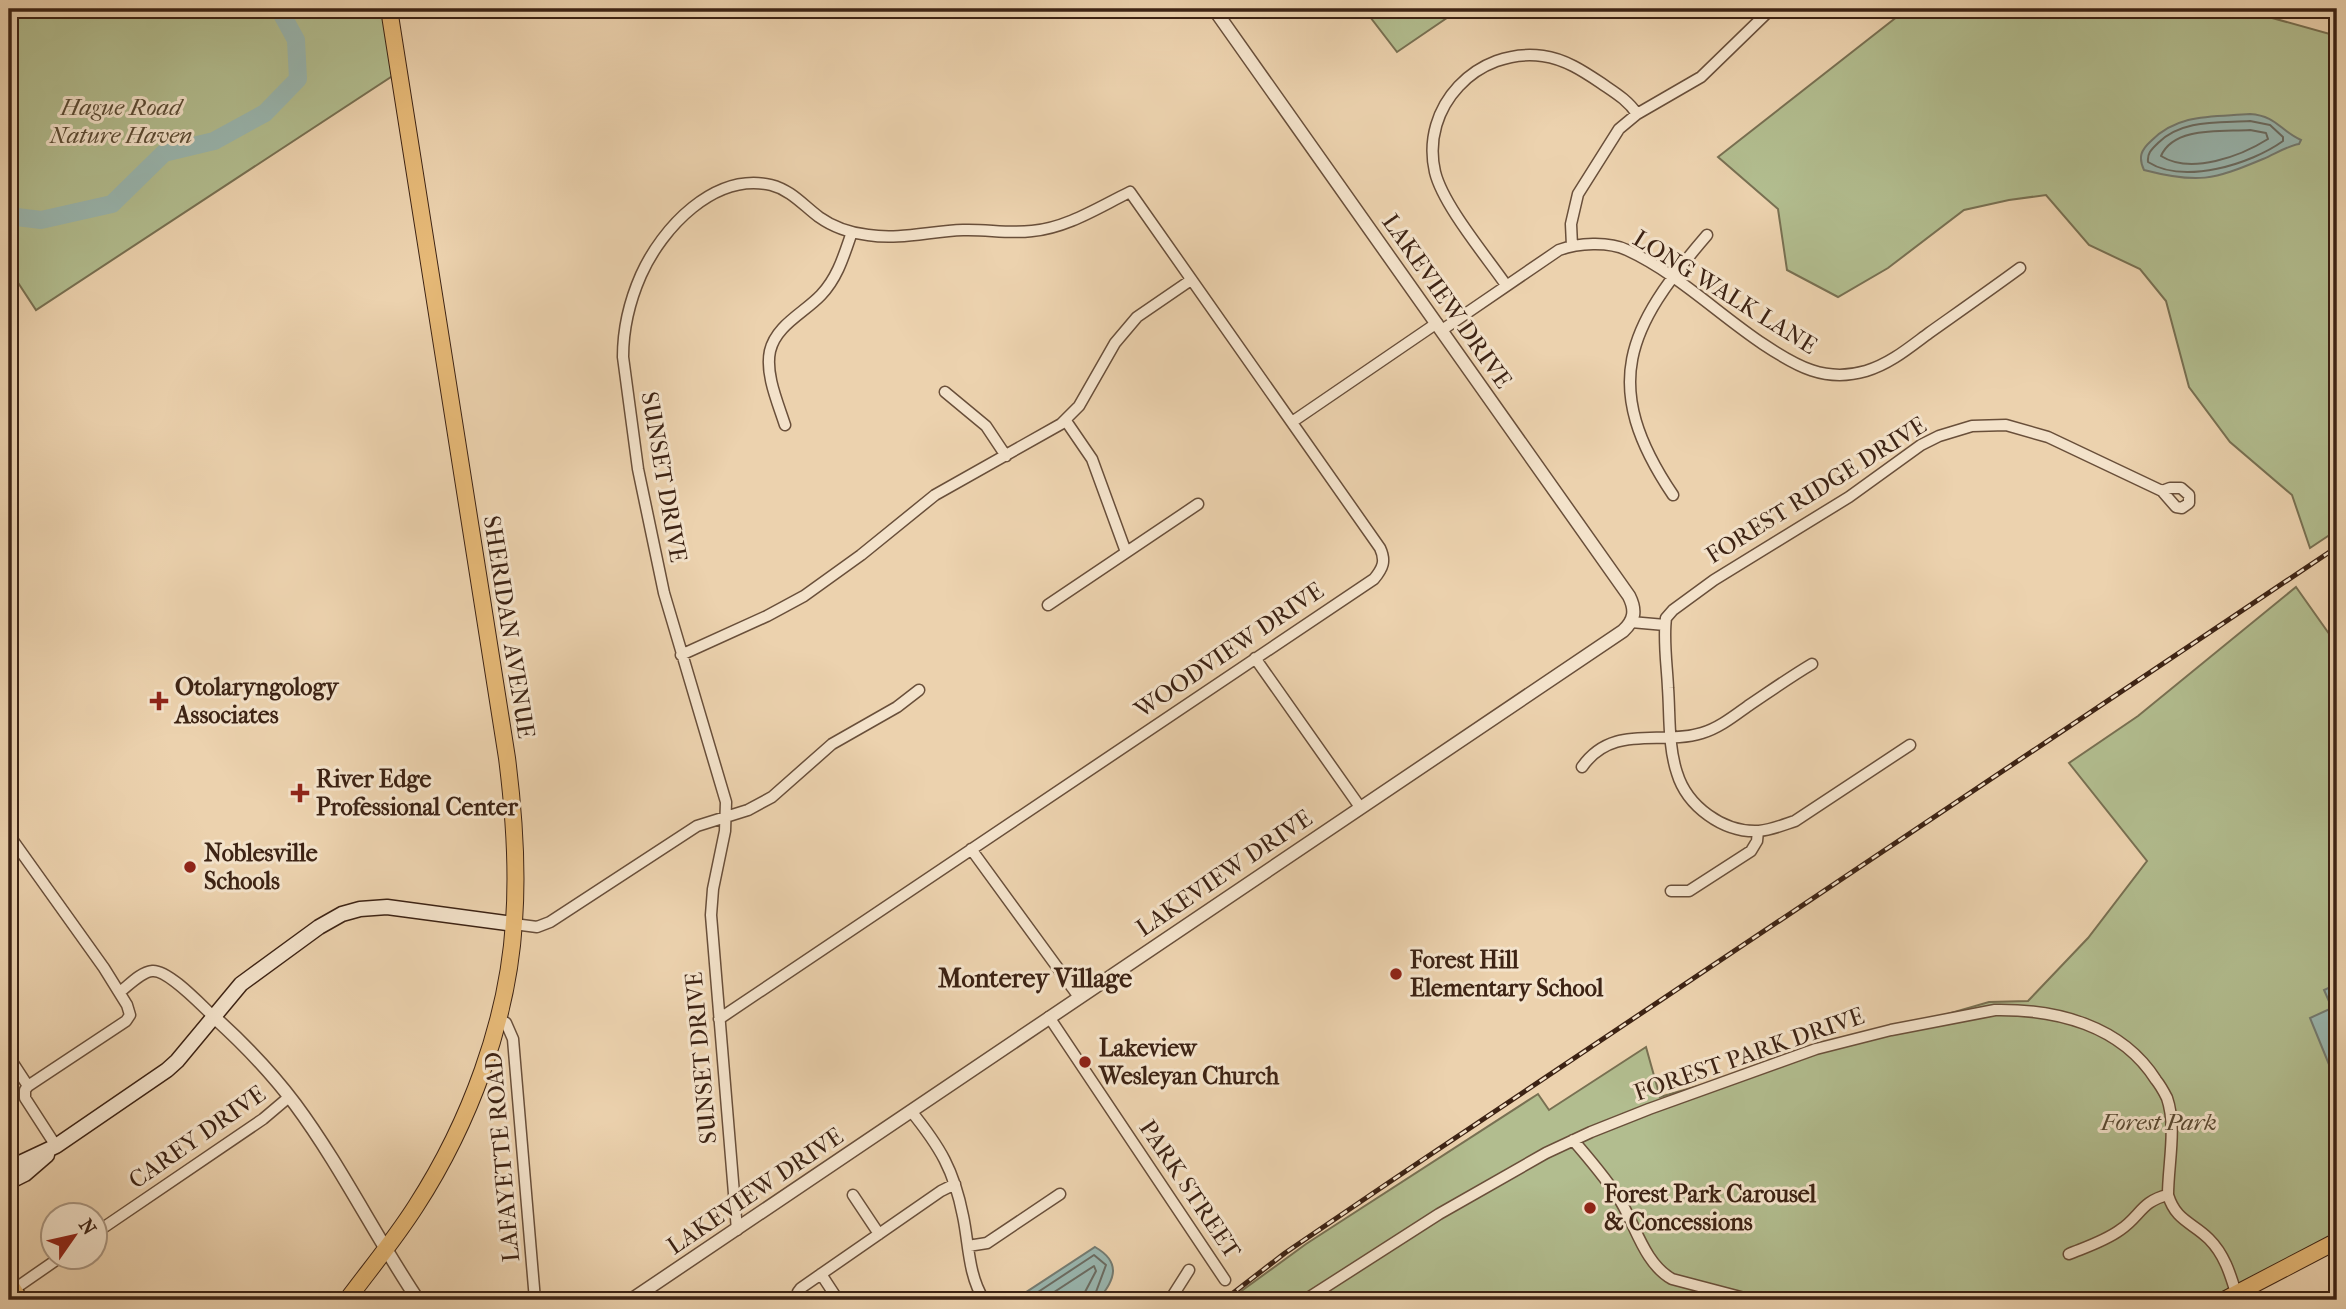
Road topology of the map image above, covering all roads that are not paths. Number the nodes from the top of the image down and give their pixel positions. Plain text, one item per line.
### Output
1 (389, 9) edge
2 (1214, 9) edge
3 (1771, 9) edge
4 (1637, 114) junction
5 (1130, 192) joint
6 (852, 232) junction
7 (1707, 235) dead end
8 (1572, 247) junction
9 (2020, 268) dead end
10 (1671, 277) junction
11 (1191, 280) junction
12 (1506, 285) junction
13 (1440, 327) junction
14 (945, 392) dead end
15 (1066, 421) junction
16 (1292, 422) junction
17 (785, 425) dead end
18 (1006, 456) junction
19 (2162, 491) dead end
20 (1673, 495) dead end
21 (1198, 504) dead end
22 (1126, 552) junction
23 (1048, 606) dead end
24 (1631, 622) junction
25 (1665, 625) junction
26 (681, 655) junction
27 (1255, 658) junction
28 (1812, 664) dead end
29 (919, 690) dead end
30 (1671, 737) junction
31 (1910, 745) dead end
32 (1582, 767) dead end
33 (1360, 807) junction
34 (726, 816) junction
35 (1758, 831) junction
36 (9, 835) edge
37 (971, 849) junction
38 (1671, 891) dead end
39 (514, 924) junction
40 (120, 992) junction
41 (1079, 997) junction
42 (214, 1017) junction
43 (498, 1017) junction
44 (1049, 1017) junction
45 (719, 1018) junction
46 (9, 1057) edge
47 (28, 1086) junction
48 (289, 1097) junction
49 (911, 1111) junction
50 (1573, 1140) junction
51 (56, 1146) junction
52 (9, 1168) edge
53 (9, 1182) edge
54 (955, 1184) junction
55 (1060, 1194) dead end
56 (853, 1195) dead end
57 (2168, 1195) junction
58 (108, 1224) edge
59 (737, 1230) junction
60 (879, 1234) junction
61 (2337, 1241) edge
62 (968, 1246) junction
63 (385, 1250) junction
64 (2069, 1254) dead end
65 (43, 1270) edge
66 (1189, 1270) dead end
67 (821, 1274) junction
68 (1226, 1280) dead end
69 (14, 1291) edge
70 (800, 1296) edge
71 (2233, 1298) edge
72 (347, 1300) edge
73 (418, 1300) edge
74 (536, 1300) edge
75 (631, 1300) edge
76 (838, 1300) edge
77 (984, 1300) edge
78 (1170, 1300) edge
79 (1305, 1300) edge
80 (1752, 1300) edge

1 - 39 main road, SHERIDAN AVENUE
2 - 13 street, LAKEVIEW DRIVE
3 - 4 street
4 - 8 street
4 - 12 street
5 - 6 street, SUNSET DRIVE
5 - 11 street, WOODVIEW DRIVE
6 - 17 street
6 - 26 street, SUNSET DRIVE
7 - 10 street
8 - 10 street, LONG WALK LANE
8 - 12 street, LONG WALK LANE
9 - 10 street, LONG WALK LANE
10 - 20 street
11 - 15 street
11 - 16 street, WOODVIEW DRIVE
12 - 13 street, LONG WALK LANE
13 - 16 street, LONG WALK LANE
13 - 24 street, LAKEVIEW DRIVE
14 - 18 street
15 - 18 street
15 - 22 street
16 - 27 street, WOODVIEW DRIVE
18 - 26 street
19 - 25 street, FOREST RIDGE DRIVE
21 - 22 street
22 - 23 street
24 - 25 street
24 - 33 street, LAKEVIEW DRIVE
25 - 30 street
26 - 34 street, SUNSET DRIVE
27 - 33 street
27 - 37 street, WOODVIEW DRIVE
28 - 30 street
29 - 34 street
30 - 32 street
30 - 35 street
31 - 35 street
33 - 41 street, LAKEVIEW DRIVE
34 - 39 street
34 - 45 street, SUNSET DRIVE
35 - 38 street
36 - 40 street
37 - 41 street
37 - 45 street, WOODVIEW DRIVE
39 - 42 main road
39 - 43 main road, SHERIDAN AVENUE
40 - 42 street
40 - 47 street
41 - 44 street, LAKEVIEW DRIVE
42 - 48 street
42 - 51 main road
43 - 63 main road, SHERIDAN AVENUE
43 - 74 street, LAFAYETTE ROAD
44 - 49 street, LAKEVIEW DRIVE
44 - 68 street, PARK STREET
45 - 59 street, SUNSET DRIVE
46 - 47 street
47 - 51 street
48 - 58 street, CAREY DRIVE
48 - 63 street
49 - 54 street
49 - 59 street, LAKEVIEW DRIVE
50 - 57 street, FOREST PARK DRIVE
50 - 79 street, FOREST PARK DRIVE
50 - 80 street
51 - 52 main road
51 - 53 main road
54 - 60 street
54 - 62 street
55 - 62 street
56 - 60 street
57 - 64 street
57 - 71 street
59 - 75 street, LAKEVIEW DRIVE
60 - 67 street
61 - 71 main road
62 - 77 street
63 - 72 main road, SHERIDAN AVENUE
63 - 73 street
65 - 69 street
66 - 78 street
67 - 70 street
67 - 76 street

